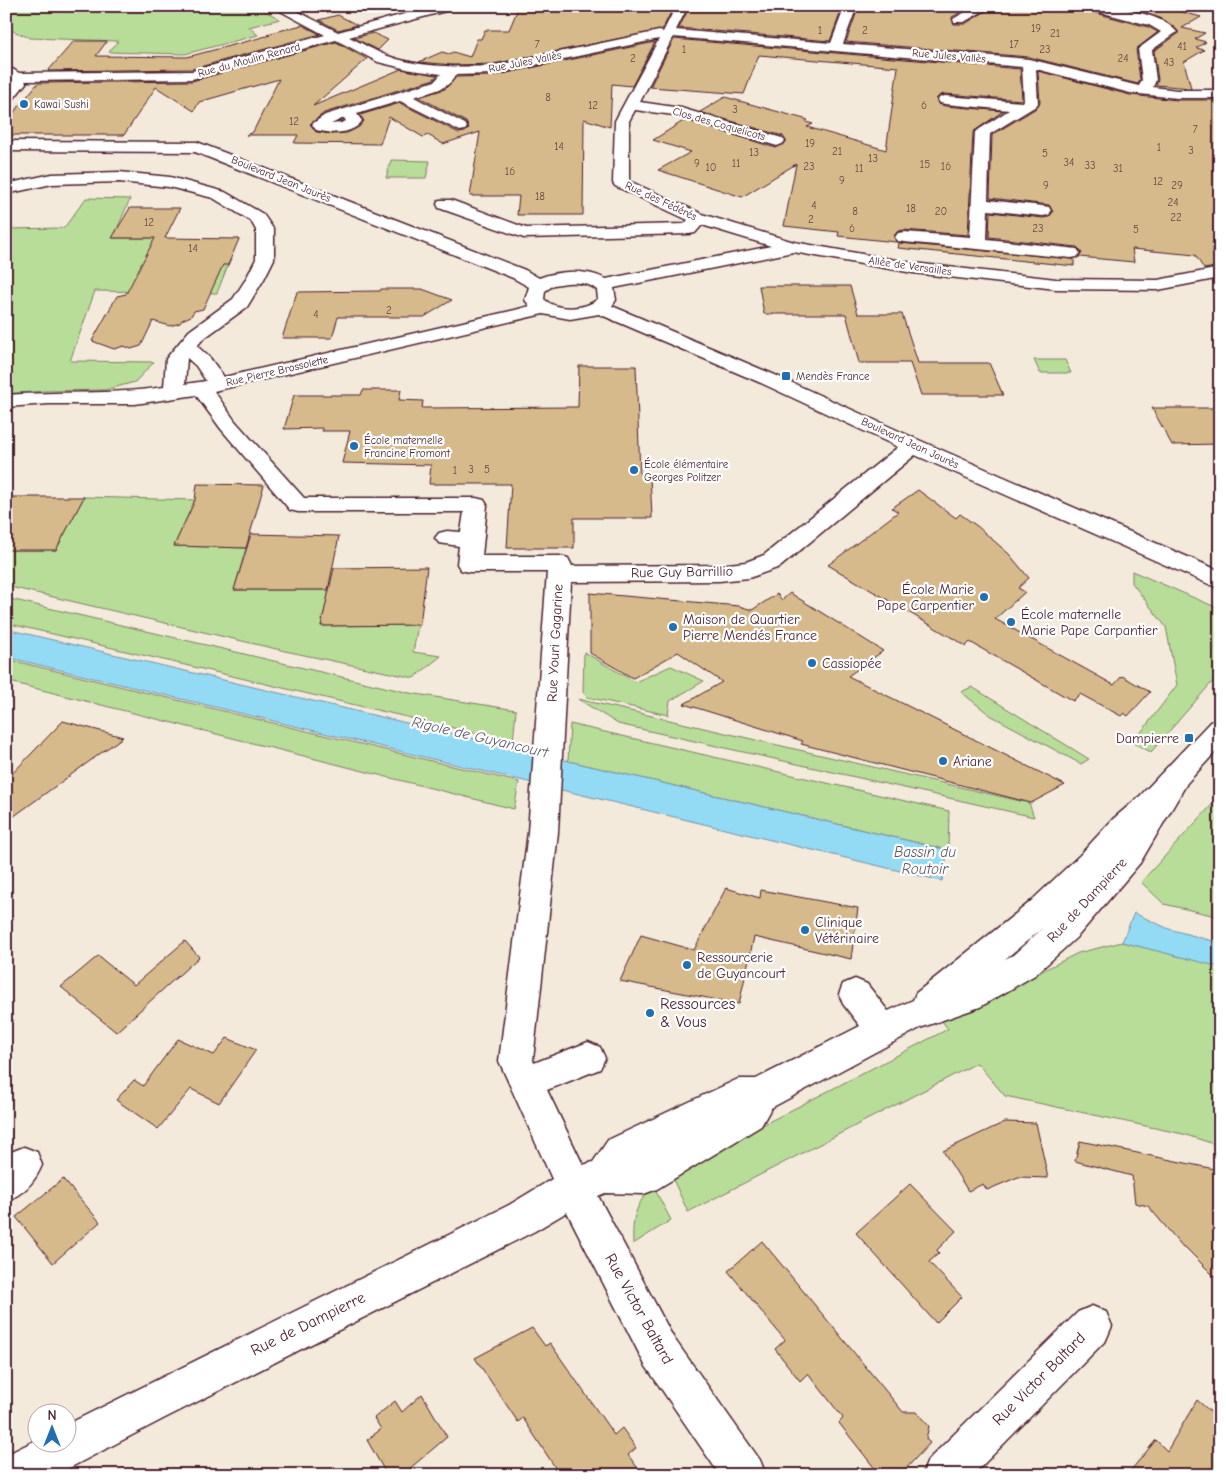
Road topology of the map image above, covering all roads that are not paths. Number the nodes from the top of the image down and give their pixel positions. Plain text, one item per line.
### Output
1 (277, 6) edge
2 (449, 6) edge
3 (682, 6) edge
4 (851, 6) edge
5 (986, 6) edge
6 (1092, 6) edge
7 (959, 19) dead end
8 (667, 34) junction
9 (335, 37) junction
10 (836, 46) junction
11 (1029, 63) junction
12 (449, 71) junction
13 (9, 76) edge
14 (1144, 91) junction
15 (1220, 94) edge
16 (402, 96) junction
17 (6, 99) edge
18 (945, 100) dead end
19 (631, 105) junction
20 (1024, 107) junction
21 (350, 112) dead end
22 (460, 120) dead end
23 (777, 141) dead end
24 (6, 146) edge
25 (6, 189) edge
26 (445, 204) dead end
27 (980, 204) junction
28 (1043, 211) dead end
29 (699, 219) junction
30 (904, 237) dead end
31 (978, 244) junction
32 (793, 247) junction
33 (1071, 253) dead end
34 (1220, 273) edge
35 (602, 285) junction
36 (540, 286) junction
37 (599, 307) junction
38 (543, 308) junction
39 (186, 347) junction
40 (210, 386) junction
41 (174, 393) junction
42 (6, 401) edge
43 (913, 446) junction
44 (447, 538) dead end
45 (472, 539) junction
46 (559, 574) junction
47 (1220, 581) edge
48 (1220, 730) edge
49 (855, 994) dead end
50 (898, 1024) junction
51 (588, 1058) dead end
52 (526, 1082) junction
53 (589, 1181) junction
54 (1092, 1326) dead end
55 (12, 1475) edge
56 (745, 1475) edge
57 (943, 1475) edge

1 - 9 street, Rue Jules Vallès
2 - 9 street, Rue du Moulin Renard
3 - 8 street, Rue des Fédérés
4 - 10 street
5 - 7 street
6 - 14 street
8 - 10 street, Rue Jules Vallès
8 - 12 street, Rue Jules Vallès
8 - 19 street, Rue des Fédérés
9 - 12 street, Rue Jules Vallès
9 - 13 street, Rue du Moulin Renard
10 - 11 street, Rue Jules Vallès
11 - 14 street, Rue Jules Vallès
11 - 20 street
12 - 16 street
13 - 17 street
14 - 15 street, Rue Jules Vallès
16 - 21 street
16 - 22 street
18 - 20 street
19 - 23 street, Clos des Coquelicots
19 - 29 street, Rue des Fédérés
20 - 27 street
24 - 36 street, Boulevard Jean Jaurès
25 - 39 street
26 - 29 street
27 - 28 street
27 - 31 street
29 - 32 street, Rue des Fédérés
30 - 31 street
31 - 33 street
32 - 34 street, Allée de Versailles
32 - 35 street, Allée de Versailles
35 - 36 street
35 - 37 street
36 - 38 street
37 - 38 street
37 - 43 street, Boulevard Jean Jaurès
38 - 40 street, Rue Pierre Brossolette
39 - 40 street, Rue Youri Gagarine
39 - 41 street
40 - 41 street, Rue Pierre Brossolette
40 - 45 street, Rue Youri Gagarine
41 - 42 street, Rue Pierre Brossolette
43 - 46 street, Rue Guy Barrillio
43 - 47 street, Boulevard Jean Jaurès
44 - 45 street
45 - 46 street, Rue Youri Gagarine
46 - 52 street, Rue Youri Gagarine
48 - 50 street, Rue de Dampierre
49 - 50 street
50 - 53 street, Rue de Dampierre
51 - 52 street
52 - 53 street, Rue Youri Gagarine
53 - 55 street, Rue de Dampierre
53 - 56 street, Rue Victor Baltard
54 - 57 street, Rue Victor Baltard

